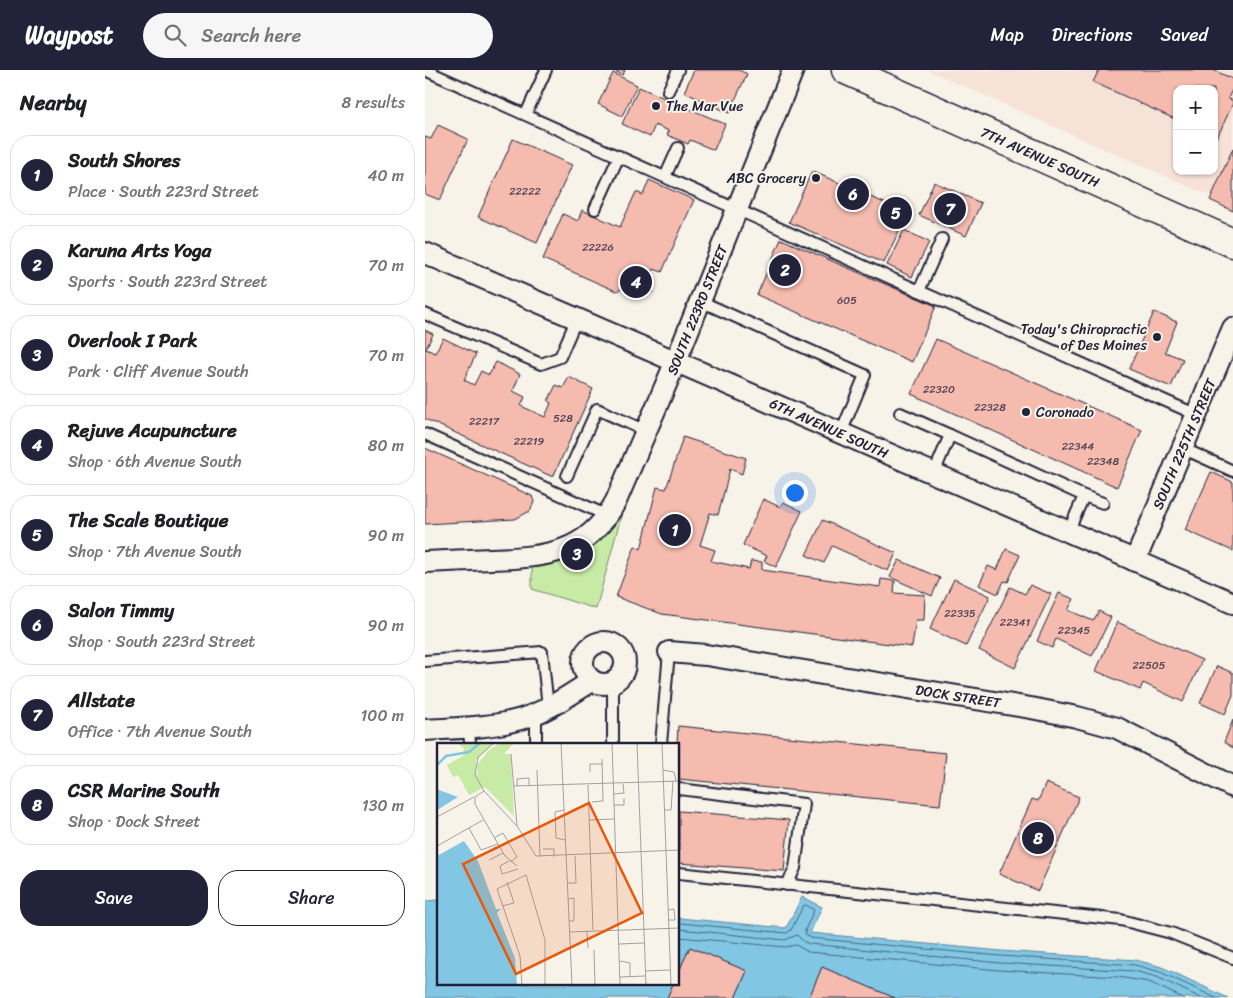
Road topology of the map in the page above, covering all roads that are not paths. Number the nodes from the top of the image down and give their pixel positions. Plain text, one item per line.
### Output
1 (425, 70) edge
2 (546, 70) edge
3 (678, 70) edge
4 (793, 70) edge
5 (846, 70) edge
6 (668, 91) dead end
7 (525, 114) junction
8 (678, 148) dead end
9 (619, 156) junction
10 (665, 177) junction
11 (595, 209) dead end
12 (737, 209) junction
13 (942, 238) dead end
14 (1233, 243) edge
15 (425, 253) edge
16 (919, 291) junction
17 (700, 301) junction
18 (425, 314) edge
19 (577, 318) junction
20 (1233, 328) edge
21 (676, 361) junction
22 (900, 413) dead end
23 (1197, 415) junction
24 (646, 431) junction
25 (841, 433) junction
26 (425, 434) edge
27 (950, 435) junction
28 (1182, 448) junction
29 (1233, 471) edge
30 (934, 473) junction
31 (567, 476) dead end
32 (1084, 496) junction
33 (1103, 503) dead end
34 (608, 516) junction
35 (1068, 532) junction
36 (1135, 560) junction
37 (425, 562) edge
38 (1233, 603) edge
39 (669, 652) joint
40 (425, 661) edge
41 (592, 681) junction
42 (613, 682) junction
43 (542, 710) junction
44 (425, 730) edge
45 (470, 736) edge
46 (536, 743) edge
47 (613, 743) edge
48 (661, 743) edge
49 (1233, 787) edge
50 (680, 788) edge
51 (680, 872) edge
52 (787, 885) junction
53 (1233, 958) edge

1 - 7 lane
2 - 7 lane
3 - 6 lane
4 - 12 street, SOUTH 223RD STREET
5 - 14 main road, 7TH AVENUE SOUTH
7 - 9 lane
8 - 10 lane
9 - 10 lane
9 - 11 lane
10 - 12 lane
12 - 16 lane
12 - 17 street, SOUTH 223RD STREET
13 - 16 lane
15 - 19 street, 6TH AVENUE SOUTH
16 - 23 lane
17 - 21 street, SOUTH 223RD STREET
17 - 25 lane
18 - 19 lane
19 - 21 street, 6TH AVENUE SOUTH
20 - 23 street, SOUTH 225TH STREET
21 - 24 street, SOUTH 223RD STREET
21 - 25 street, 6TH AVENUE SOUTH
22 - 27 lane
23 - 28 street, SOUTH 225TH STREET
24 - 31 lane
24 - 34 street, SOUTH 223RD STREET
25 - 30 street, 6TH AVENUE SOUTH
26 - 34 lane
27 - 30 lane
27 - 32 lane
28 - 29 lane
28 - 36 street, SOUTH 225TH STREET
30 - 35 street, 6TH AVENUE SOUTH
32 - 33 lane
32 - 35 lane
34 - 37 street, SOUTH 223RD STREET
35 - 36 street, 6TH AVENUE SOUTH
36 - 38 street, 6TH AVENUE SOUTH
39 - 48 lane
39 - 49 street, DOCK STREET
40 - 43 lane
41 - 42 street
41 - 42 street
41 - 43 street
42 - 47 lane
43 - 45 street
43 - 46 lane
44 - 45 street
50 - 52 lane
51 - 52 lane
52 - 53 lane

